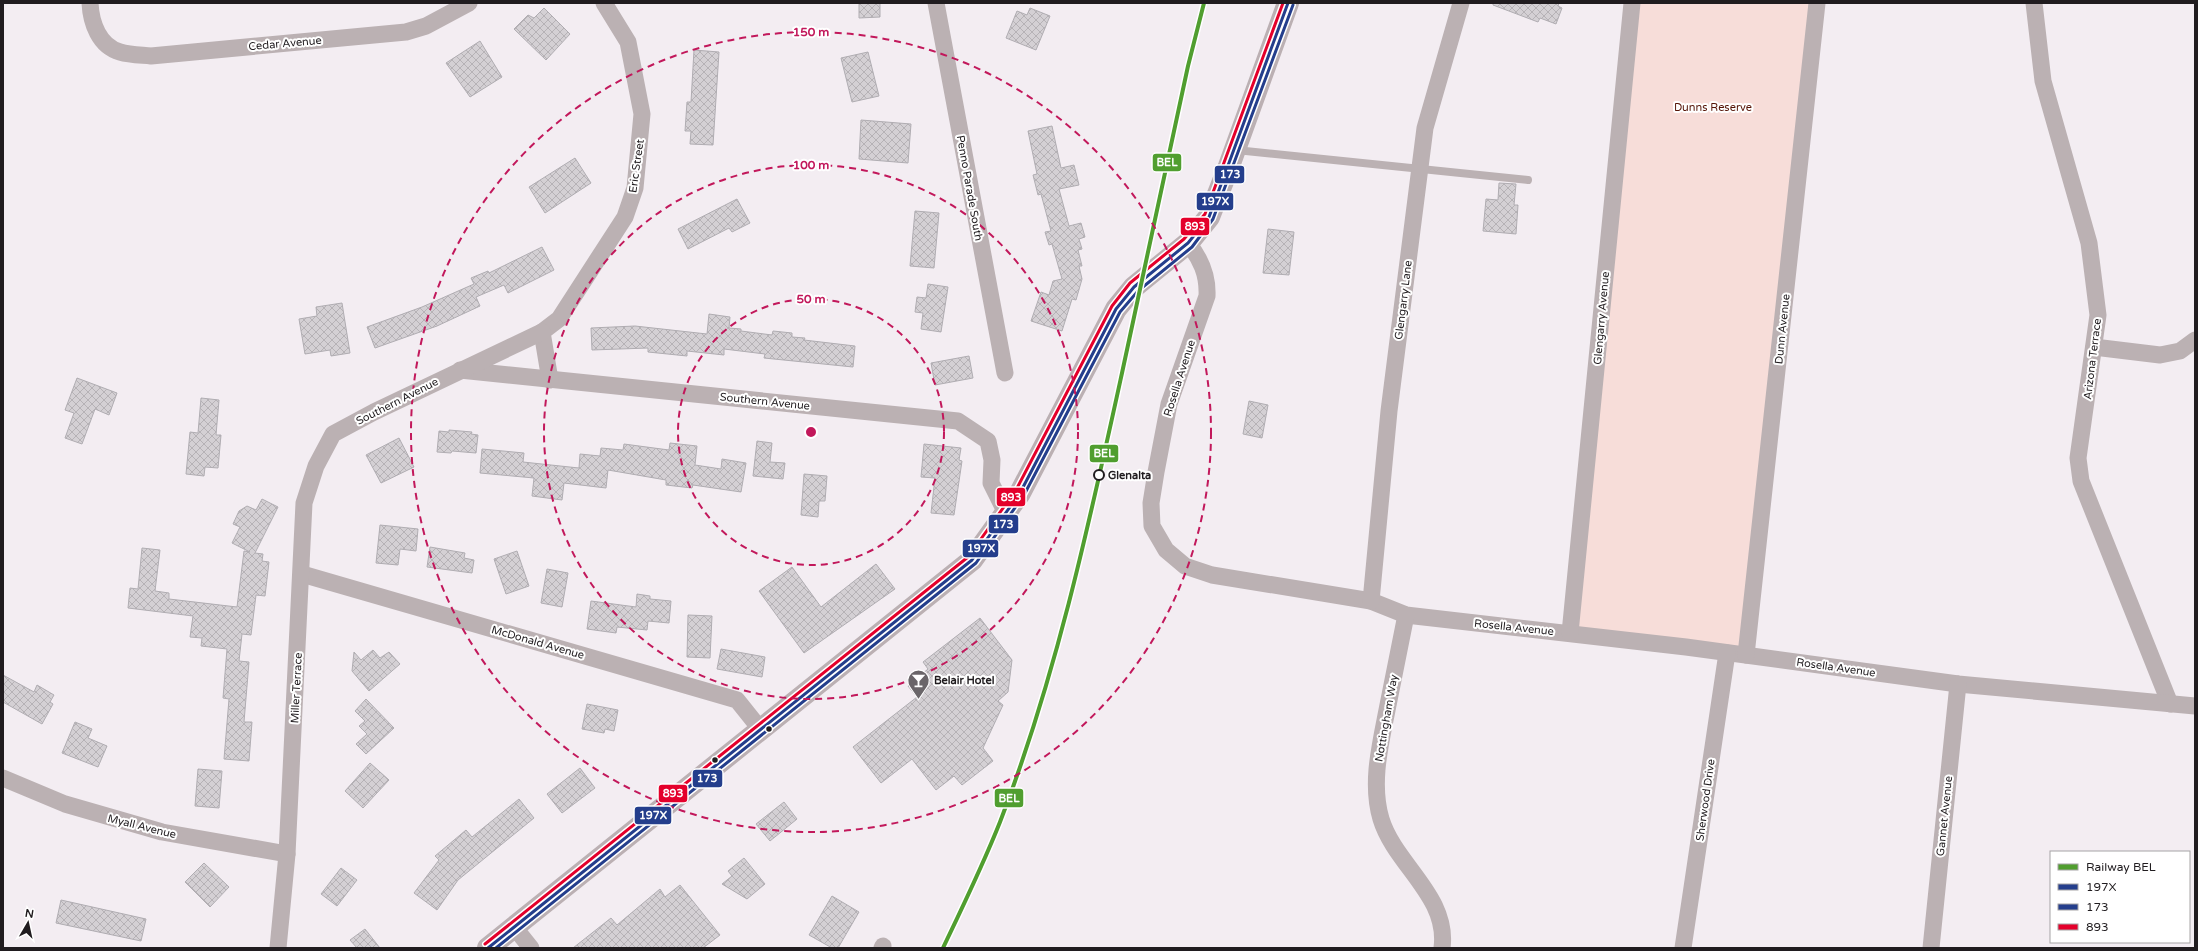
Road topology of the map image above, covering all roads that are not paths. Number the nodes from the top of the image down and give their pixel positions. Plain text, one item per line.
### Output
1 (90, 3) edge
2 (469, 3) edge
3 (604, 3) edge
4 (936, 3) edge
5 (1288, 3) edge
6 (1461, 3) edge
7 (1632, 3) edge
8 (1817, 3) edge
9 (2034, 3) edge
10 (1235, 150) junction
11 (1420, 170) junction
12 (1528, 180) dead end
13 (1188, 243) junction
14 (542, 332) junction
15 (2195, 340) edge
16 (2094, 347) junction
17 (460, 370) junction
18 (1005, 373) dead end
19 (550, 380) junction
20 (334, 434) joint
21 (1006, 513) junction
22 (302, 574) junction
23 (1371, 601) junction
24 (1406, 615) junction
25 (1570, 633) junction
26 (1727, 653) junction
27 (1746, 655) junction
28 (1958, 684) junction
29 (2170, 704) junction
30 (2195, 706) edge
31 (761, 730) junction
32 (3, 778) edge
33 (287, 854) junction
34 (515, 928) junction
35 (278, 948) edge
36 (488, 948) edge
37 (531, 948) edge
38 (1442, 948) edge
39 (1683, 948) edge
40 (1931, 948) edge

1 - 2 street, Cedar Avenue
3 - 14 street, Eric Street
4 - 18 street, Penno Parade South
5 - 10 main road
6 - 11 street, Glengarry Lane
7 - 25 street, Glengarry Avenue
8 - 27 street, Dunn Avenue
9 - 16 street, Arizona Terrace
10 - 11 lane
10 - 13 main road
11 - 12 lane
11 - 23 street, Glengarry Lane
13 - 21 main road
13 - 23 street, Rosella Avenue
14 - 17 street, Southern Avenue
14 - 19 street
15 - 16 street
16 - 29 street, Arizona Terrace
17 - 19 street, Southern Avenue
17 - 20 street, Southern Avenue
19 - 21 street, Southern Avenue
20 - 22 street, Miller Terrace
21 - 31 main road
22 - 31 street, McDonald Avenue
22 - 33 street, Miller Terrace
23 - 24 street, Rosella Avenue
24 - 25 street, Rosella Avenue
24 - 38 street, Nottingham Way
25 - 26 street, Rosella Avenue
26 - 27 street, Rosella Avenue
26 - 39 street, Sherwood Drive
27 - 28 street, Rosella Avenue
28 - 29 street, Rosella Avenue
28 - 40 street, Gannet Avenue
29 - 30 street, Rosella Avenue
31 - 34 main road
32 - 33 street, Myall Avenue
33 - 35 street, Miller Terrace
34 - 36 main road
34 - 37 street

